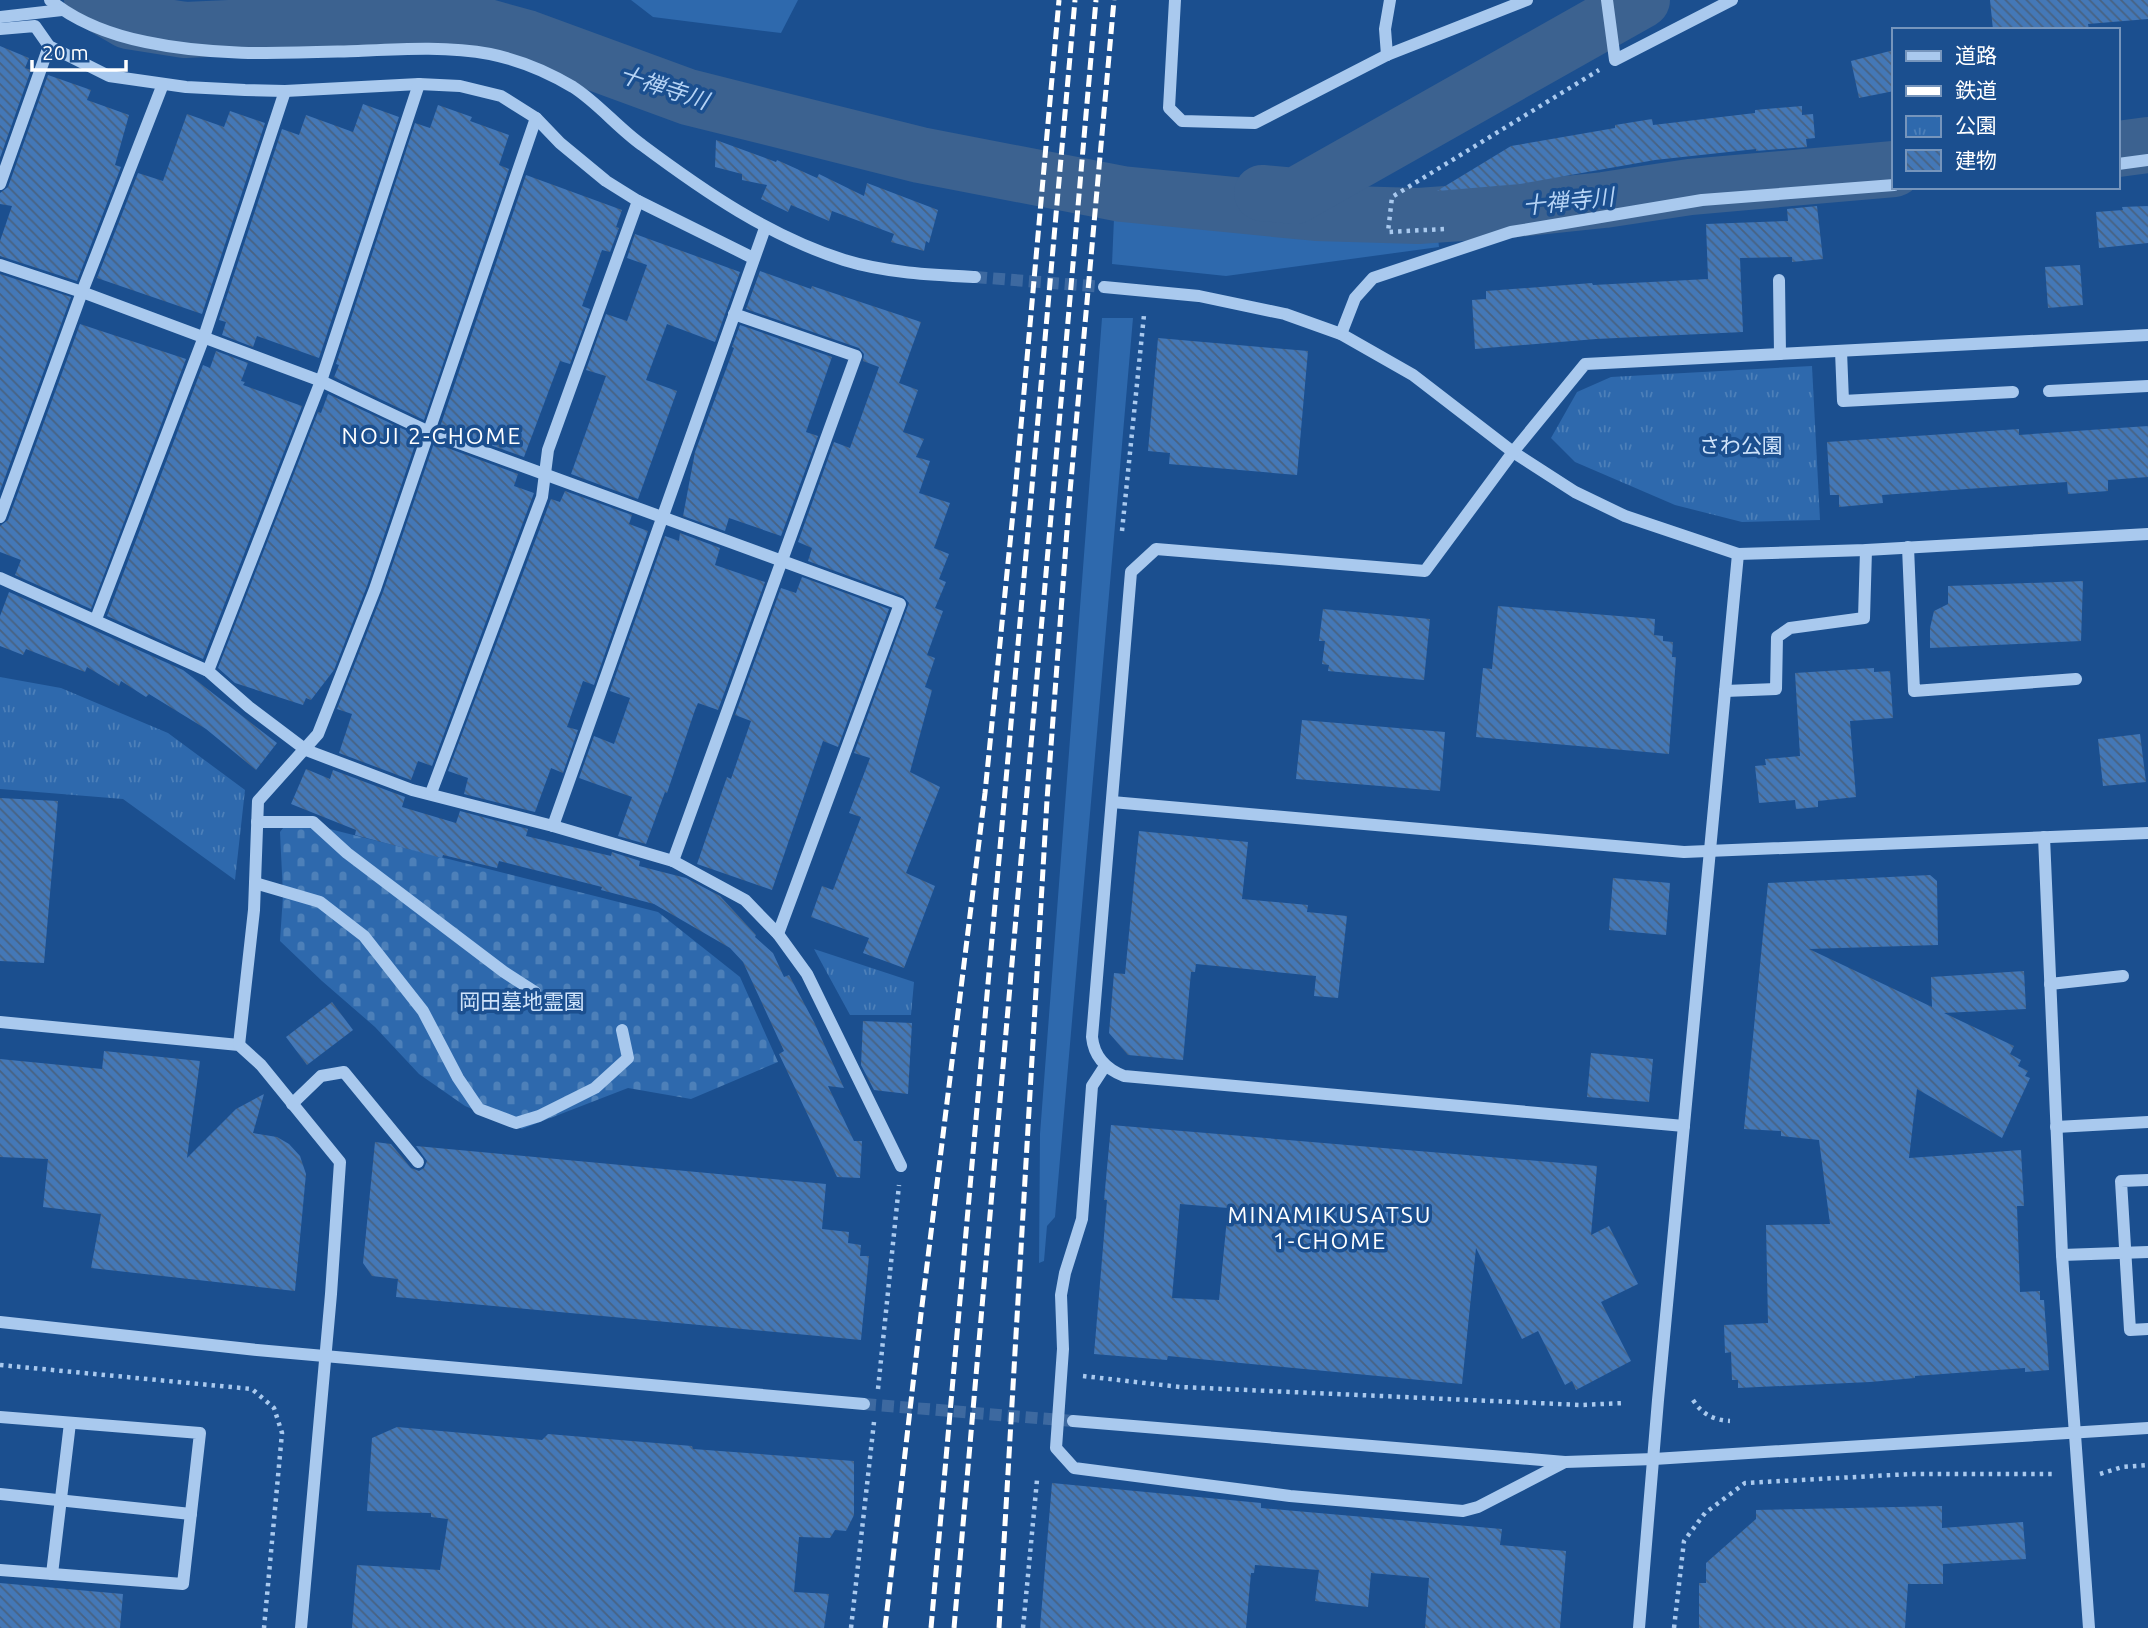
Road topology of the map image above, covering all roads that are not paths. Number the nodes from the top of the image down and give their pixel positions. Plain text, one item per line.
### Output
1 (50, 0) edge
2 (1175, 0) edge
3 (1390, 0) edge
4 (1527, 0) edge
5 (1607, 0) edge
6 (1732, 0) edge
7 (62, 10) junction
8 (0, 17) edge
9 (0, 29) edge
10 (49, 46) junction
11 (1387, 55) junction
12 (163, 84) junction
13 (419, 84) junction
14 (285, 91) junction
15 (536, 118) junction
16 (2148, 160) edge
17 (2120, 164) edge
18 (0, 184) edge
19 (1892, 185) edge
20 (638, 201) junction
21 (765, 228) junction
22 (753, 258) junction
23 (0, 265) edge
24 (975, 277) tunnel mouth
25 (1779, 280) dead end
26 (1104, 287) tunnel mouth
27 (82, 292) junction
28 (734, 314) junction
29 (1341, 334) junction
30 (2148, 335) edge
31 (204, 337) junction
32 (1842, 351) junction
33 (1780, 354) junction
34 (321, 381) junction
35 (2148, 386) edge
36 (2049, 391) dead end
37 (2013, 392) dead end
38 (429, 432) junction
39 (1513, 452) junction
40 (544, 473) junction
41 (662, 516) junction
42 (0, 517) edge
43 (2148, 534) edge
44 (1908, 547) junction
45 (1866, 550) junction
46 (1738, 554) junction
47 (780, 561) junction
48 (0, 578) edge
49 (96, 619) junction
50 (208, 671) junction
51 (2076, 678) dead end
52 (1725, 691) junction
53 (306, 750) junction
54 (431, 793) junction
55 (1112, 802) junction
56 (257, 822) junction
57 (553, 826) junction
58 (2148, 832) edge
59 (2044, 837) junction
60 (1710, 851) junction
61 (673, 861) junction
62 (255, 883) junction
63 (778, 934) junction
64 (2123, 976) dead end
65 (2050, 984) junction
66 (535, 992) dead end
67 (0, 1022) edge
68 (622, 1030) dead end
69 (239, 1045) junction
70 (1105, 1066) junction
71 (292, 1104) junction
72 (2148, 1122) edge
73 (1684, 1126) junction
74 (2056, 1127) junction
75 (418, 1162) dead end
76 (901, 1166) dead end
77 (2148, 1180) edge
78 (2125, 1252) junction
79 (2148, 1252) edge
80 (2062, 1255) junction
81 (0, 1322) edge
82 (2148, 1329) edge
83 (325, 1356) junction
84 (864, 1404) tunnel mouth
85 (0, 1417) edge
86 (1073, 1421) tunnel mouth
87 (70, 1423) junction
88 (2148, 1428) edge
89 (2076, 1432) junction
90 (1654, 1460) junction
91 (1565, 1461) junction
92 (0, 1494) edge
93 (60, 1500) junction
94 (191, 1514) junction
95 (0, 1570) edge
96 (52, 1574) junction
97 (301, 1628) edge
98 (1639, 1628) edge
99 (2089, 1628) edge

1 - 7 street
2 - 11 street
3 - 11 street
4 - 11 street
5 - 6 street
7 - 8 street
7 - 21 street
9 - 10 street
10 - 12 street
10 - 18 street
12 - 14 street
12 - 27 street
13 - 14 street
13 - 15 street
13 - 34 street
14 - 31 street
15 - 20 street
15 - 38 street
16 - 17 street
19 - 29 street
20 - 22 street
20 - 40 street
21 - 22 street
21 - 24 street
22 - 28 street
23 - 27 street
25 - 33 street
26 - 29 street
27 - 31 street
27 - 42 street
28 - 41 street
28 - 47 street
29 - 39 street
30 - 32 street
31 - 34 street
31 - 49 street
32 - 33 street
32 - 37 street
33 - 39 street
34 - 38 street
34 - 50 street
35 - 36 street
38 - 40 street
38 - 53 street
39 - 46 street
39 - 55 street
40 - 41 street
40 - 54 street
41 - 47 street
41 - 57 street
43 - 44 street
44 - 45 street
44 - 51 street
45 - 46 street
45 - 52 street
46 - 52 street
47 - 61 street
47 - 63 street
48 - 49 street
49 - 50 street
50 - 53 street
52 - 60 street
53 - 54 street
53 - 56 street
54 - 57 street
55 - 60 street
55 - 70 street
56 - 62 street
56 - 66 street
57 - 61 street
58 - 59 street
59 - 60 street
59 - 65 street
60 - 73 street
61 - 63 street
62 - 68 street
62 - 69 street
63 - 76 street
64 - 65 street
65 - 74 street
67 - 69 street
69 - 71 street
70 - 73 street
70 - 91 street
71 - 75 street
71 - 83 street
72 - 74 street
73 - 90 street
74 - 80 street
77 - 78 street
78 - 79 street
78 - 80 street
78 - 82 street
80 - 89 street
81 - 83 street
83 - 84 street
83 - 97 street
85 - 87 street
86 - 91 street
87 - 93 street
87 - 94 street
88 - 89 street
89 - 90 street
89 - 99 street
90 - 91 street
90 - 98 street
92 - 93 street
93 - 94 street
93 - 96 street
94 - 96 street
95 - 96 street

